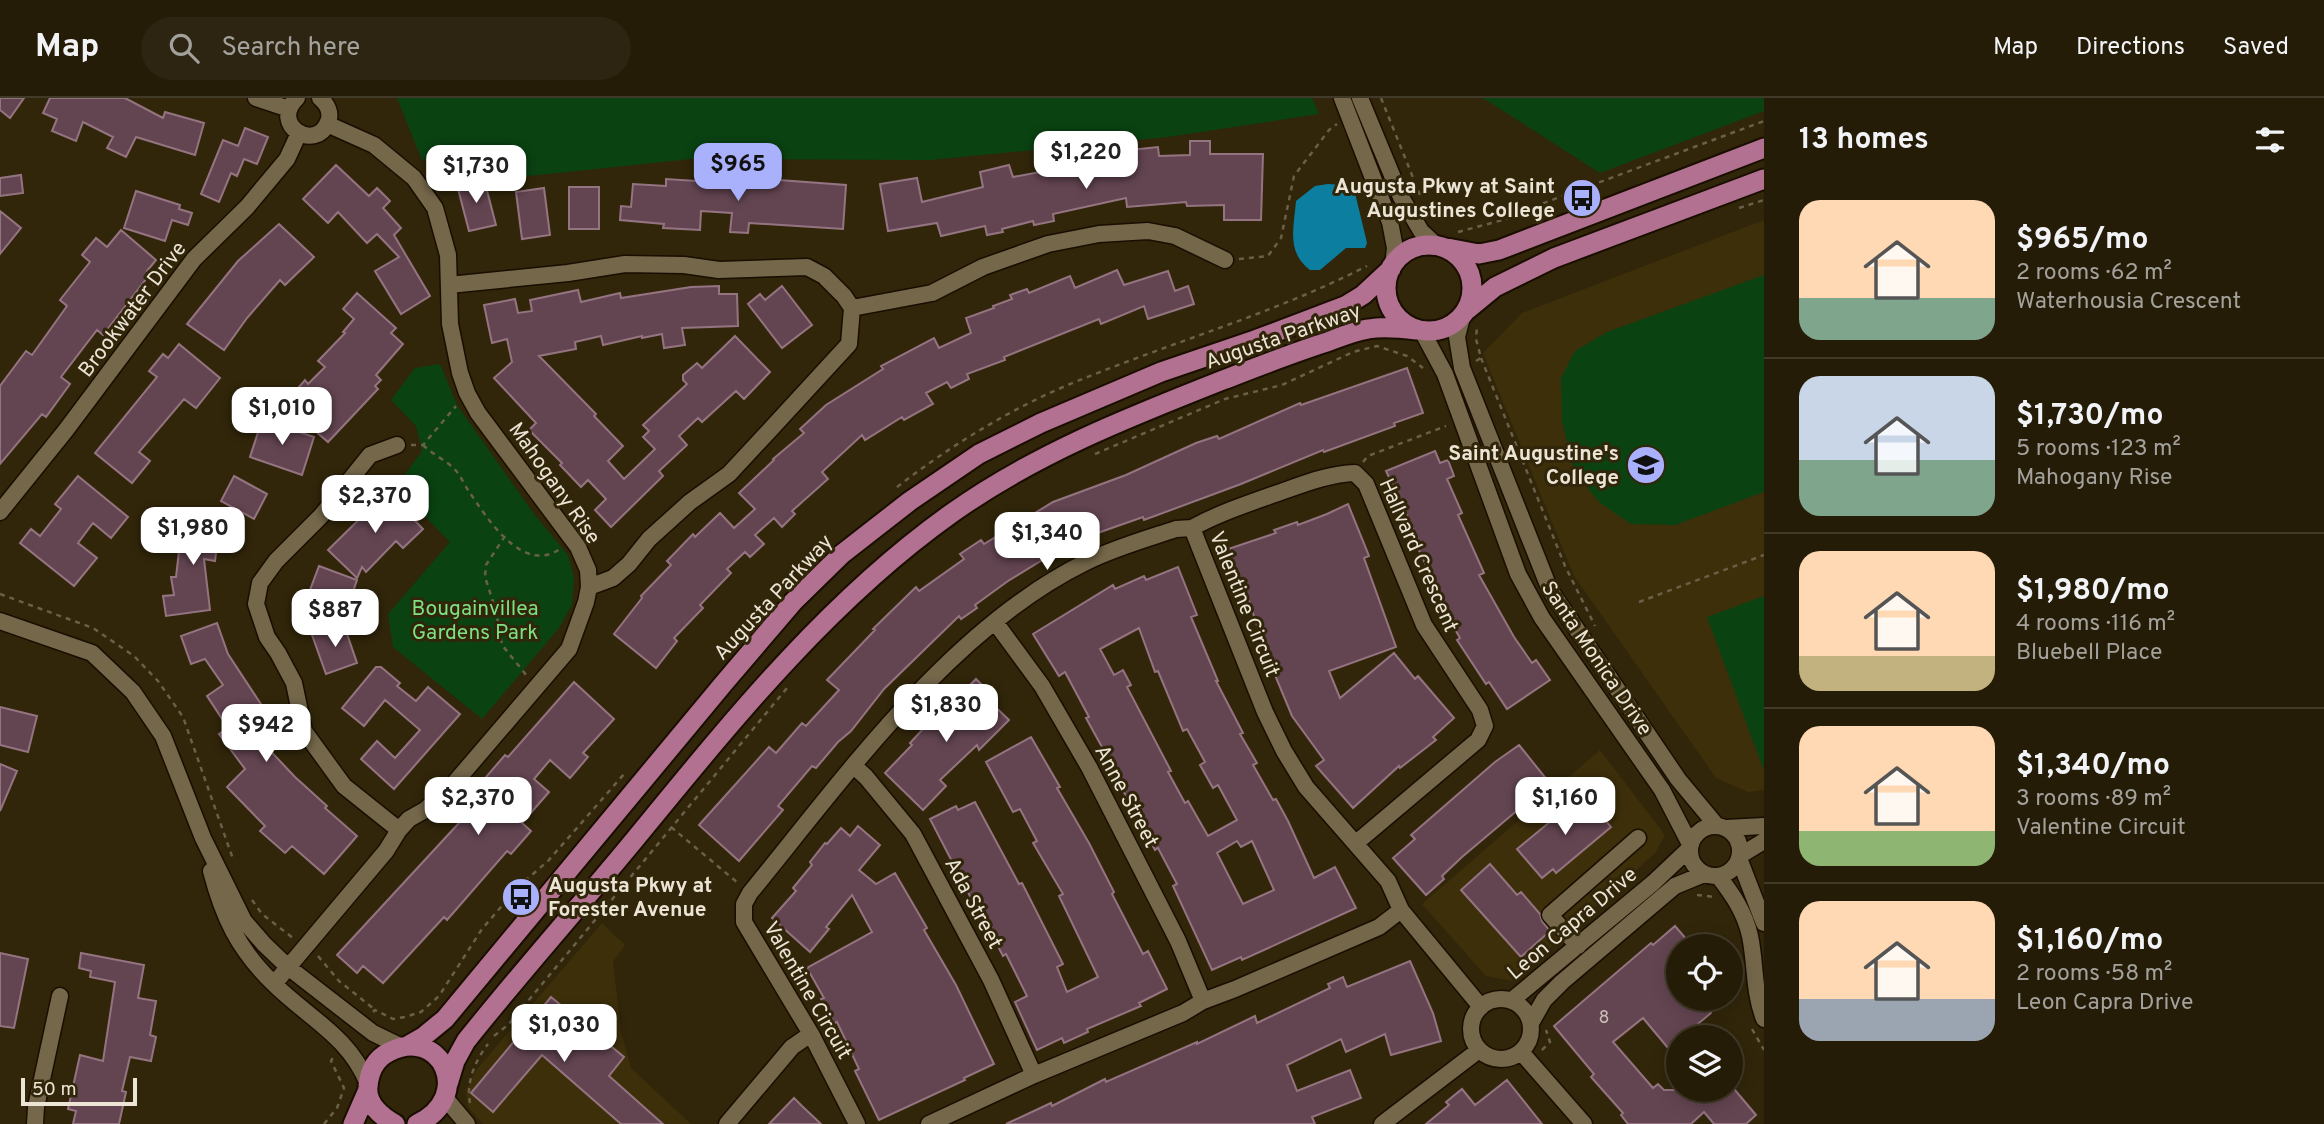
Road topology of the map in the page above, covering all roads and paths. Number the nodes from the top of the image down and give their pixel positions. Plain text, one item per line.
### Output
1 (256, 98) edge
2 (320, 98) edge
3 (1342, 98) edge
4 (1360, 98) edge
5 (1381, 98) edge
6 (293, 103) edge
7 (1349, 116) junction
8 (1764, 121) edge
9 (327, 124) junction
10 (299, 133) junction
11 (1764, 149) edge
12 (1764, 179) edge
13 (1408, 209) junction
14 (1443, 242) junction
15 (1225, 260) joint
16 (1369, 265) dead end
17 (1392, 267) junction
18 (449, 285) junction
19 (852, 308) junction
20 (1464, 314) junction
21 (1420, 330) junction
22 (1481, 358) dead end
23 (467, 393) junction
24 (1450, 425) dead end
25 (397, 444) joint
26 (423, 445) junction
27 (1355, 473) junction
28 (891, 492) dead end
29 (0, 513) edge
30 (1192, 528) junction
31 (505, 536) junction
32 (573, 540) junction
33 (1764, 555) edge
34 (589, 587) junction
35 (1639, 602) dead end
36 (0, 621) edge
37 (995, 622) junction
38 (1600, 636) dead end
39 (537, 686) junction
40 (854, 766) junction
41 (626, 771) dead end
42 (1764, 826) edge
43 (671, 827) dead end
44 (1721, 827) junction
45 (399, 830) junction
46 (202, 838) junction
47 (1638, 838) dead end
48 (1764, 841) edge
49 (1356, 844) junction
50 (1690, 846) junction
51 (1740, 858) junction
52 (1712, 875) junction
53 (750, 893) junction
54 (1698, 895) dead end
55 (1721, 904) dead end
56 (1401, 910) junction
57 (1764, 923) edge
58 (1578, 946) junction
59 (288, 967) junction
60 (274, 984) junction
61 (60, 996) dead end
62 (1203, 1001) junction
63 (1511, 1001) junction
64 (1482, 1007) junction
65 (1757, 1023) edge
66 (362, 1025) junction
67 (1538, 1026) junction
68 (811, 1034) junction
69 (344, 1044) junction
70 (405, 1046) junction
71 (1764, 1049) edge
72 (1479, 1050) junction
73 (1525, 1057) junction
74 (1034, 1075) junction
75 (368, 1088) junction
76 (447, 1091) junction
77 (35, 1124) edge
78 (324, 1124) edge
79 (353, 1124) edge
80 (396, 1124) edge
81 (419, 1124) edge
82 (467, 1124) edge
83 (727, 1124) edge
84 (857, 1124) edge
85 (929, 1124) edge
86 (1382, 1124) edge
87 (1584, 1124) edge

1 - 6 street
2 - 9 street
3 - 7 street
4 - 13 street
5 - 13 path
6 - 10 street
7 - 15 path
7 - 17 street
8 - 14 path
9 - 10 street
9 - 18 street, Mahogany Rise
10 - 29 street, Brookwater Drive
11 - 14 main road
12 - 20 main road
13 - 14 street
14 - 17 main road
14 - 20 main road
15 - 19 street
16 - 28 path
17 - 21 main road
17 - 70 main road, Augusta Parkway
18 - 19 street
18 - 23 street, Mahogany Rise
19 - 34 street
20 - 21 main road
20 - 44 street, Santa Monica Drive
21 - 50 street, Santa Monica Drive
21 - 76 main road, Augusta Parkway
22 - 38 path
23 - 26 path
23 - 32 street, Mahogany Rise
24 - 27 path
25 - 26 path
25 - 45 street
26 - 31 path
27 - 30 street, Hallvard Crescent
27 - 49 street, Hallvard Crescent
30 - 37 street, Valentine Circuit
30 - 49 street, Valentine Circuit
31 - 32 path
31 - 39 path
32 - 34 street, Mahogany Rise
33 - 35 path
34 - 39 street
36 - 46 street
37 - 40 street, Valentine Circuit
37 - 62 street, Anne Street
39 - 45 street
40 - 53 street, Valentine Circuit
40 - 74 street, Ada Street
41 - 66 path
42 - 44 street
43 - 53 path
44 - 50 street
44 - 51 street
45 - 59 street
46 - 59 street
46 - 60 street
47 - 58 street
48 - 51 street
49 - 56 street, Valentine Circuit
50 - 52 street
50 - 58 street, Leon Capra Drive
51 - 52 street
51 - 57 street
52 - 65 street
52 - 67 street, Leon Capra Drive
53 - 68 street, Valentine Circuit
54 - 55 path
56 - 62 street
56 - 64 street, Valentine Circuit
58 - 63 street, Leon Capra Drive
59 - 60 street
59 - 66 street
60 - 69 street
61 - 77 street
62 - 74 street
63 - 64 street
63 - 67 street
64 - 72 street
65 - 71 path
66 - 70 street
67 - 73 street
67 - 73 path
68 - 83 street
68 - 84 street, Valentine Circuit
69 - 75 street
69 - 78 path
70 - 75 main road, Augusta Parkway
70 - 76 main road
72 - 73 street
72 - 86 street
73 - 87 street
74 - 85 street
75 - 79 main road
75 - 80 main road
76 - 81 main road
76 - 82 street

